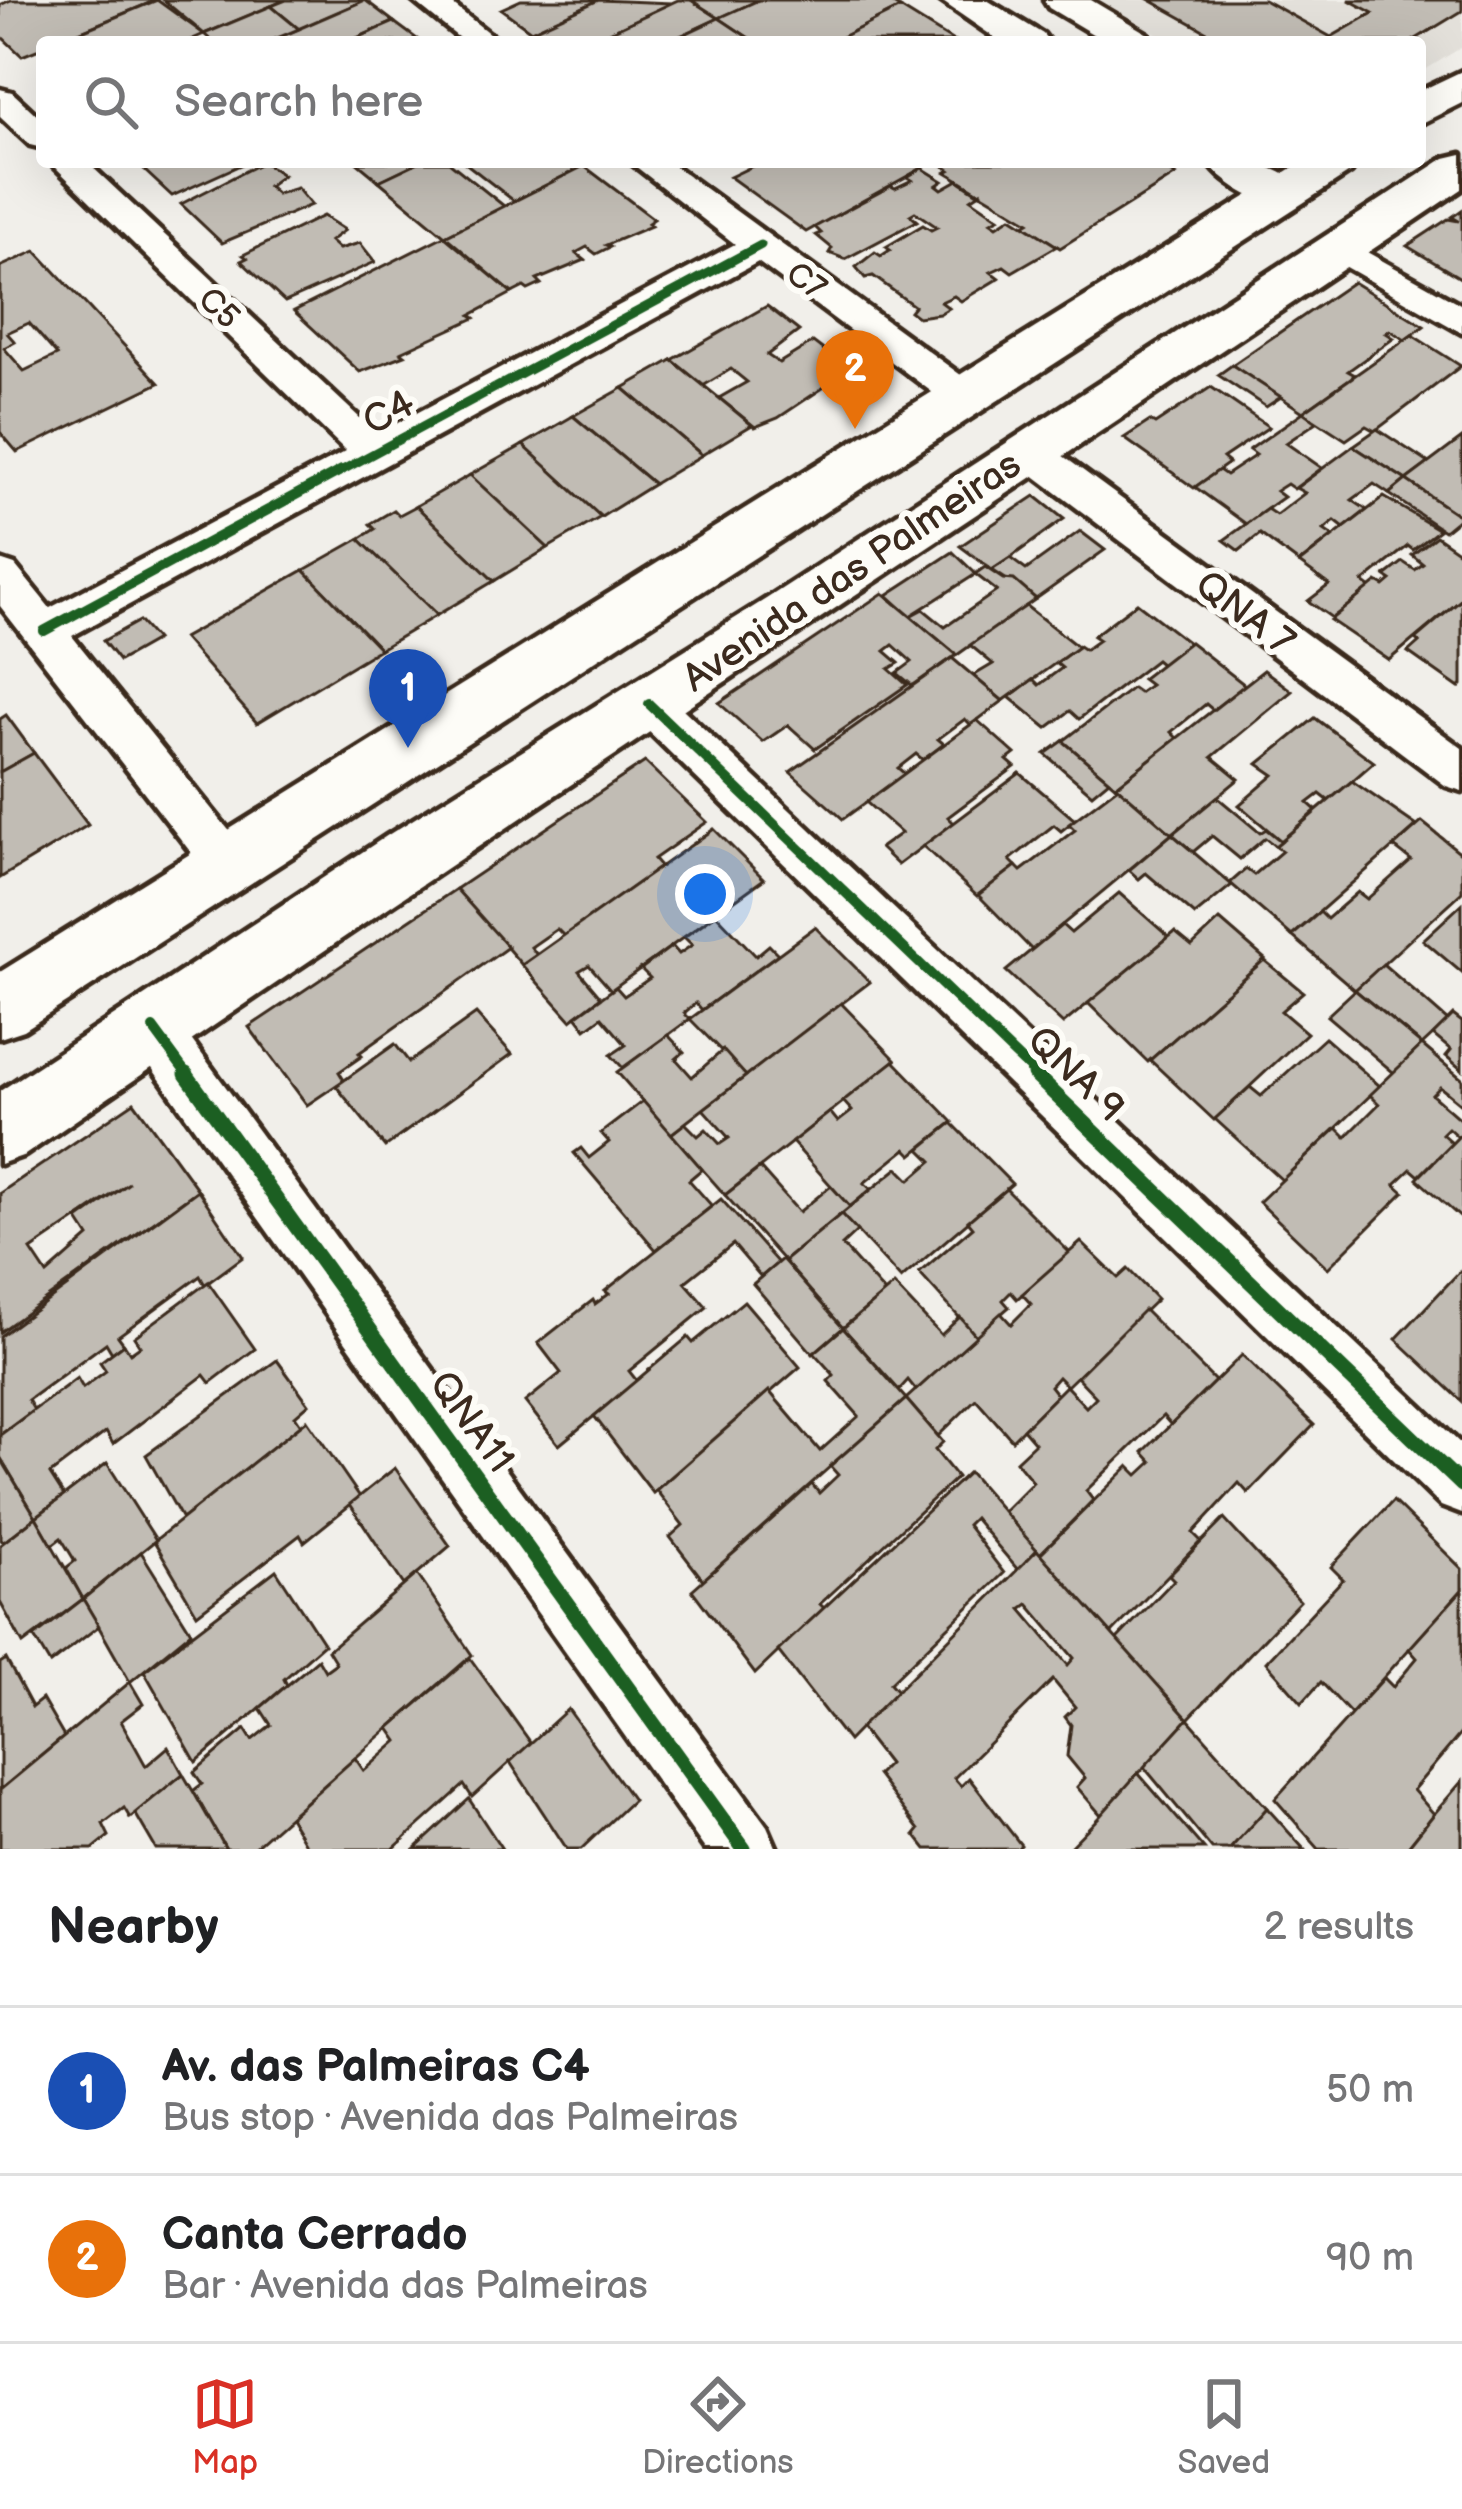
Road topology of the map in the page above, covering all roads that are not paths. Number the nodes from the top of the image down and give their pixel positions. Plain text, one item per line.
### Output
1 (427, 0) edge
2 (959, 0) edge
3 (1063, 0) edge
4 (476, 36) edge
5 (1019, 36) edge
6 (1124, 36) edge
7 (1462, 84) edge
8 (0, 99) edge
9 (1426, 106) edge
10 (36, 133) edge
11 (73, 168) edge
12 (655, 168) edge
13 (1239, 168) edge
14 (1325, 168) edge
15 (1462, 168) edge
16 (1284, 195) junction
17 (760, 245) junction
18 (1340, 248) junction
19 (1462, 321) edge
20 (1061, 336) junction
21 (1139, 381) junction
22 (966, 398) junction
23 (1030, 452) junction
24 (373, 453) junction
25 (725, 554) junction
26 (0, 576) edge
27 (787, 615) junction
28 (44, 632) junction
29 (650, 704) junction
30 (390, 761) junction
31 (1462, 773) edge
32 (440, 837) junction
33 (227, 863) junction
34 (0, 1008) edge
35 (153, 1028) junction
36 (0, 1131) edge
37 (1462, 1485) edge
38 (743, 1849) edge

1 - 4 street
2 - 5 street
3 - 6 street
7 - 9 main road
8 - 10 street
11 - 24 street, C5
12 - 17 street, C7
13 - 16 street
14 - 16 main road, Avenida das Palmeiras
15 - 18 main road, Avenida das Palmeiras
16 - 20 main road, Avenida das Palmeiras
17 - 22 street, C7
17 - 24 street, C4
18 - 19 street
18 - 21 main road, Avenida das Palmeiras
20 - 21 main road
20 - 22 main road, Avenida das Palmeiras
21 - 23 main road, Avenida das Palmeiras
22 - 25 main road, Avenida das Palmeiras
23 - 27 main road, Avenida das Palmeiras
23 - 31 street, QNA 7
24 - 28 street, C4
25 - 27 main road
25 - 30 main road, Avenida das Palmeiras
26 - 28 street
27 - 29 main road, Avenida das Palmeiras
28 - 33 street
29 - 32 main road, Avenida das Palmeiras
29 - 37 street, QNA 9
30 - 32 main road
30 - 33 main road, Avenida das Palmeiras
32 - 35 main road, Avenida das Palmeiras
33 - 34 main road, Avenida das Palmeiras
35 - 36 main road, Avenida das Palmeiras
35 - 38 street, QNA11

